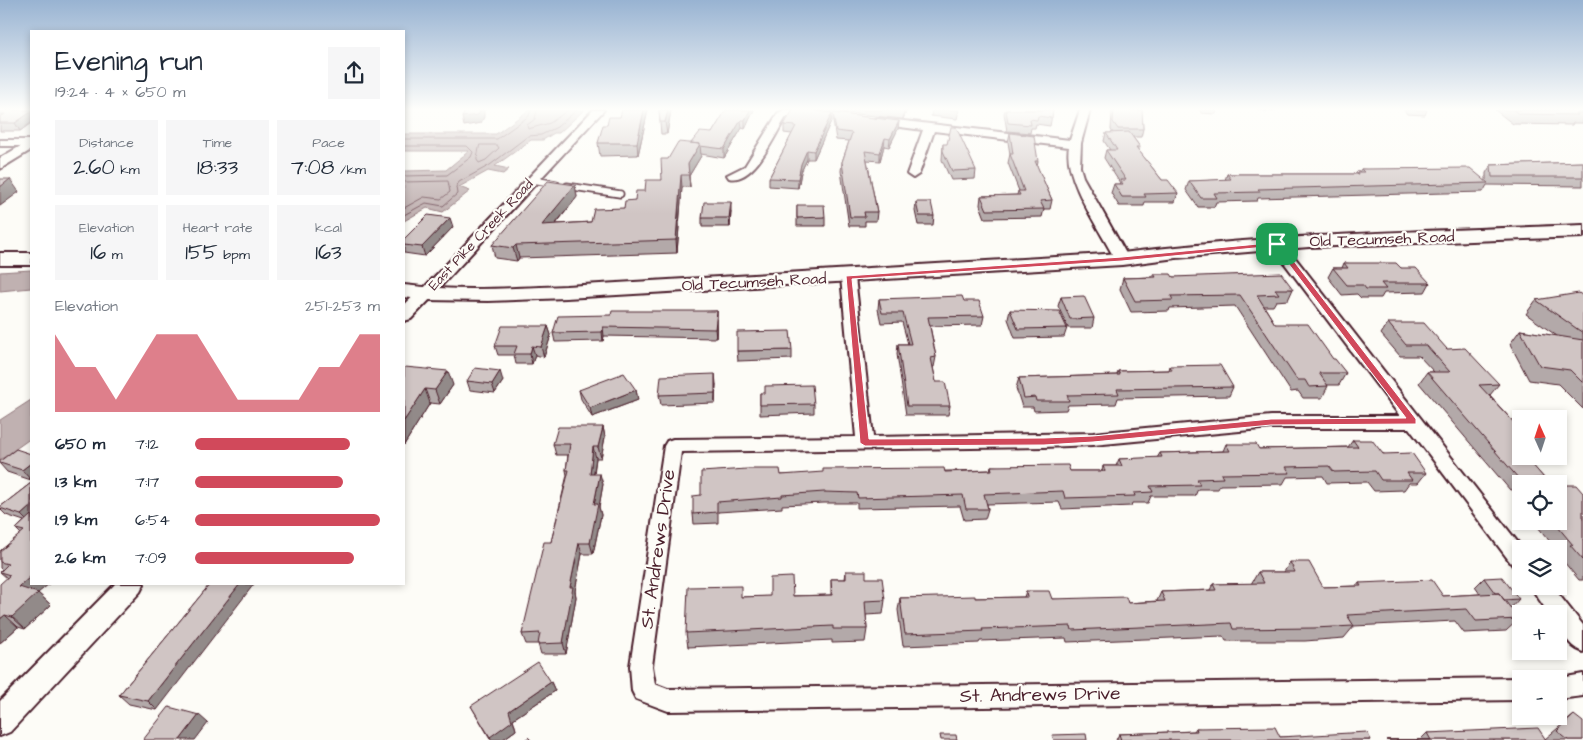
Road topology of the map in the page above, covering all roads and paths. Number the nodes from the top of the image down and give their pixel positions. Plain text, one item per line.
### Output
1 (1074, 144) edge
2 (29, 145) edge
3 (566, 145) edge
4 (764, 145) edge
5 (923, 145) edge
6 (0, 165) edge
7 (913, 174) dead end
8 (733, 175) dead end
9 (533, 180) junction
10 (620, 194) dead end
11 (1581, 233) edge
12 (1277, 244) junction
13 (0, 259) edge
14 (30, 259) edge
15 (1122, 259) junction
16 (848, 277) junction
17 (405, 291) edge
18 (426, 294) junction
19 (405, 314) edge
20 (1413, 422) junction
21 (865, 443) junction
22 (1512, 549) edge
23 (130, 585) edge
24 (1547, 595) edge
25 (1583, 642) edge
26 (1583, 685) edge
27 (1567, 687) edge
28 (1512, 689) edge
29 (0, 722) edge

1 - 15 street
2 - 6 street
3 - 9 street, East Pike Creek Road
4 - 8 street
5 - 7 street
9 - 10 lane
9 - 18 street, East Pike Creek Road
11 - 12 main road, Old Tecumseh Road
12 - 15 main road, Old Tecumseh Road
12 - 20 street
13 - 14 main road
15 - 16 main road, Old Tecumseh Road
16 - 18 main road, Old Tecumseh Road
16 - 21 street
17 - 18 main road, Old Tecumseh Road
18 - 19 street, East Pike Creek Road
20 - 21 street, St. Andrews Drive
20 - 22 street
21 - 28 street, St. Andrews Drive
23 - 29 street
24 - 25 street
26 - 27 street

